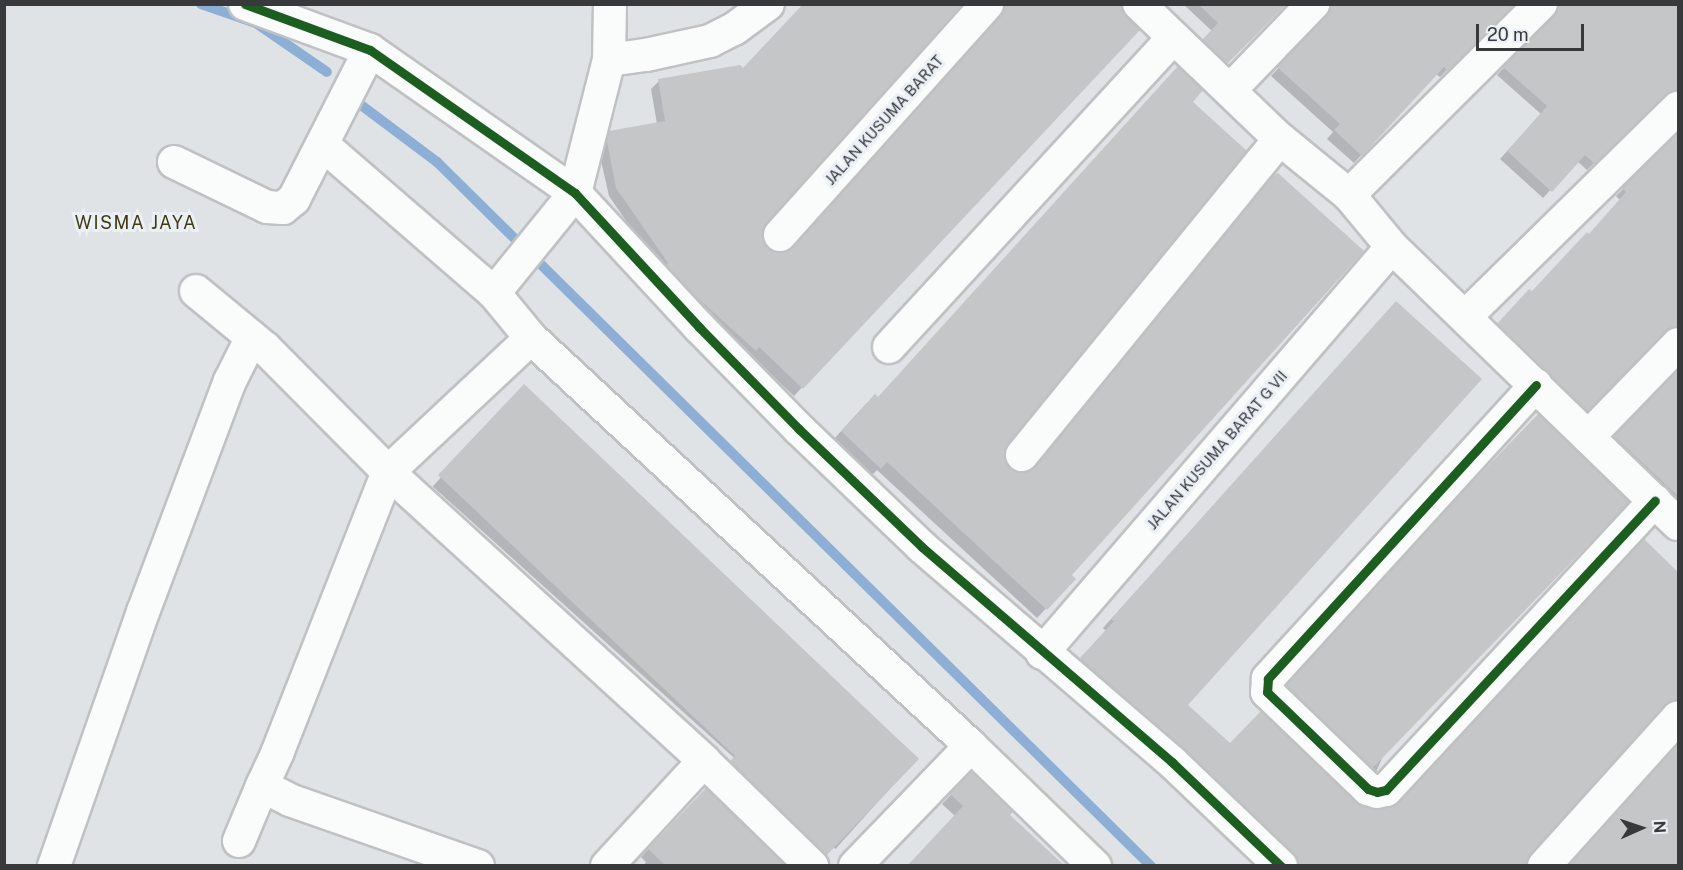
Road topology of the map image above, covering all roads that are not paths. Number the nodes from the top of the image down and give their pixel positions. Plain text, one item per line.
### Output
1 (245, 4) edge
2 (610, 4) edge
3 (768, 4) edge
4 (987, 4) edge
5 (1139, 4) edge
6 (1313, 4) edge
7 (1541, 4) edge
8 (1173, 39) junction
9 (370, 50) junction
10 (609, 60) junction
11 (1230, 90) junction
12 (1678, 108) edge
13 (1280, 139) junction
14 (323, 145) junction
15 (174, 162) dead end
16 (575, 193) junction
17 (1349, 195) junction
18 (780, 235) dead end
19 (1392, 247) junction
20 (502, 284) junction
21 (196, 291) dead end
22 (1466, 316) junction
23 (252, 337) junction
24 (531, 338) junction
25 (1678, 344) edge
26 (889, 347) dead end
27 (1536, 385) junction
28 (1588, 437) junction
29 (1022, 455) dead end
30 (388, 472) junction
31 (1655, 501) junction
32 (1678, 524) edge
33 (1042, 653) junction
34 (1678, 717) edge
35 (971, 746) junction
36 (704, 761) junction
37 (262, 786) junction
38 (239, 841) dead end
39 (54, 866) edge
40 (478, 866) edge
41 (607, 866) edge
42 (812, 866) edge
43 (855, 866) edge
44 (1095, 866) edge
45 (1281, 866) edge
46 (1544, 866) edge

1 - 9 street
2 - 10 street
3 - 10 street
4 - 18 street, JALAN KUSUMA BARAT
5 - 8 street
6 - 11 street
7 - 17 street
8 - 11 street
8 - 26 street
9 - 14 street
9 - 16 street
10 - 16 street
11 - 13 street
12 - 22 street
13 - 17 street
13 - 29 street
14 - 15 street
14 - 20 street
16 - 20 street
16 - 33 street
17 - 19 street
19 - 22 street
19 - 33 street, JALAN KUSUMA BARAT G VII
20 - 24 street
21 - 23 street
22 - 27 street
23 - 30 street
23 - 39 street
24 - 30 street
24 - 35 street
25 - 28 street
27 - 28 street
27 - 31 street
28 - 31 street
30 - 36 street
30 - 37 street
31 - 32 street
33 - 45 street
34 - 46 street
35 - 43 street
35 - 44 street
36 - 41 street
36 - 42 street
37 - 38 street
37 - 40 street

